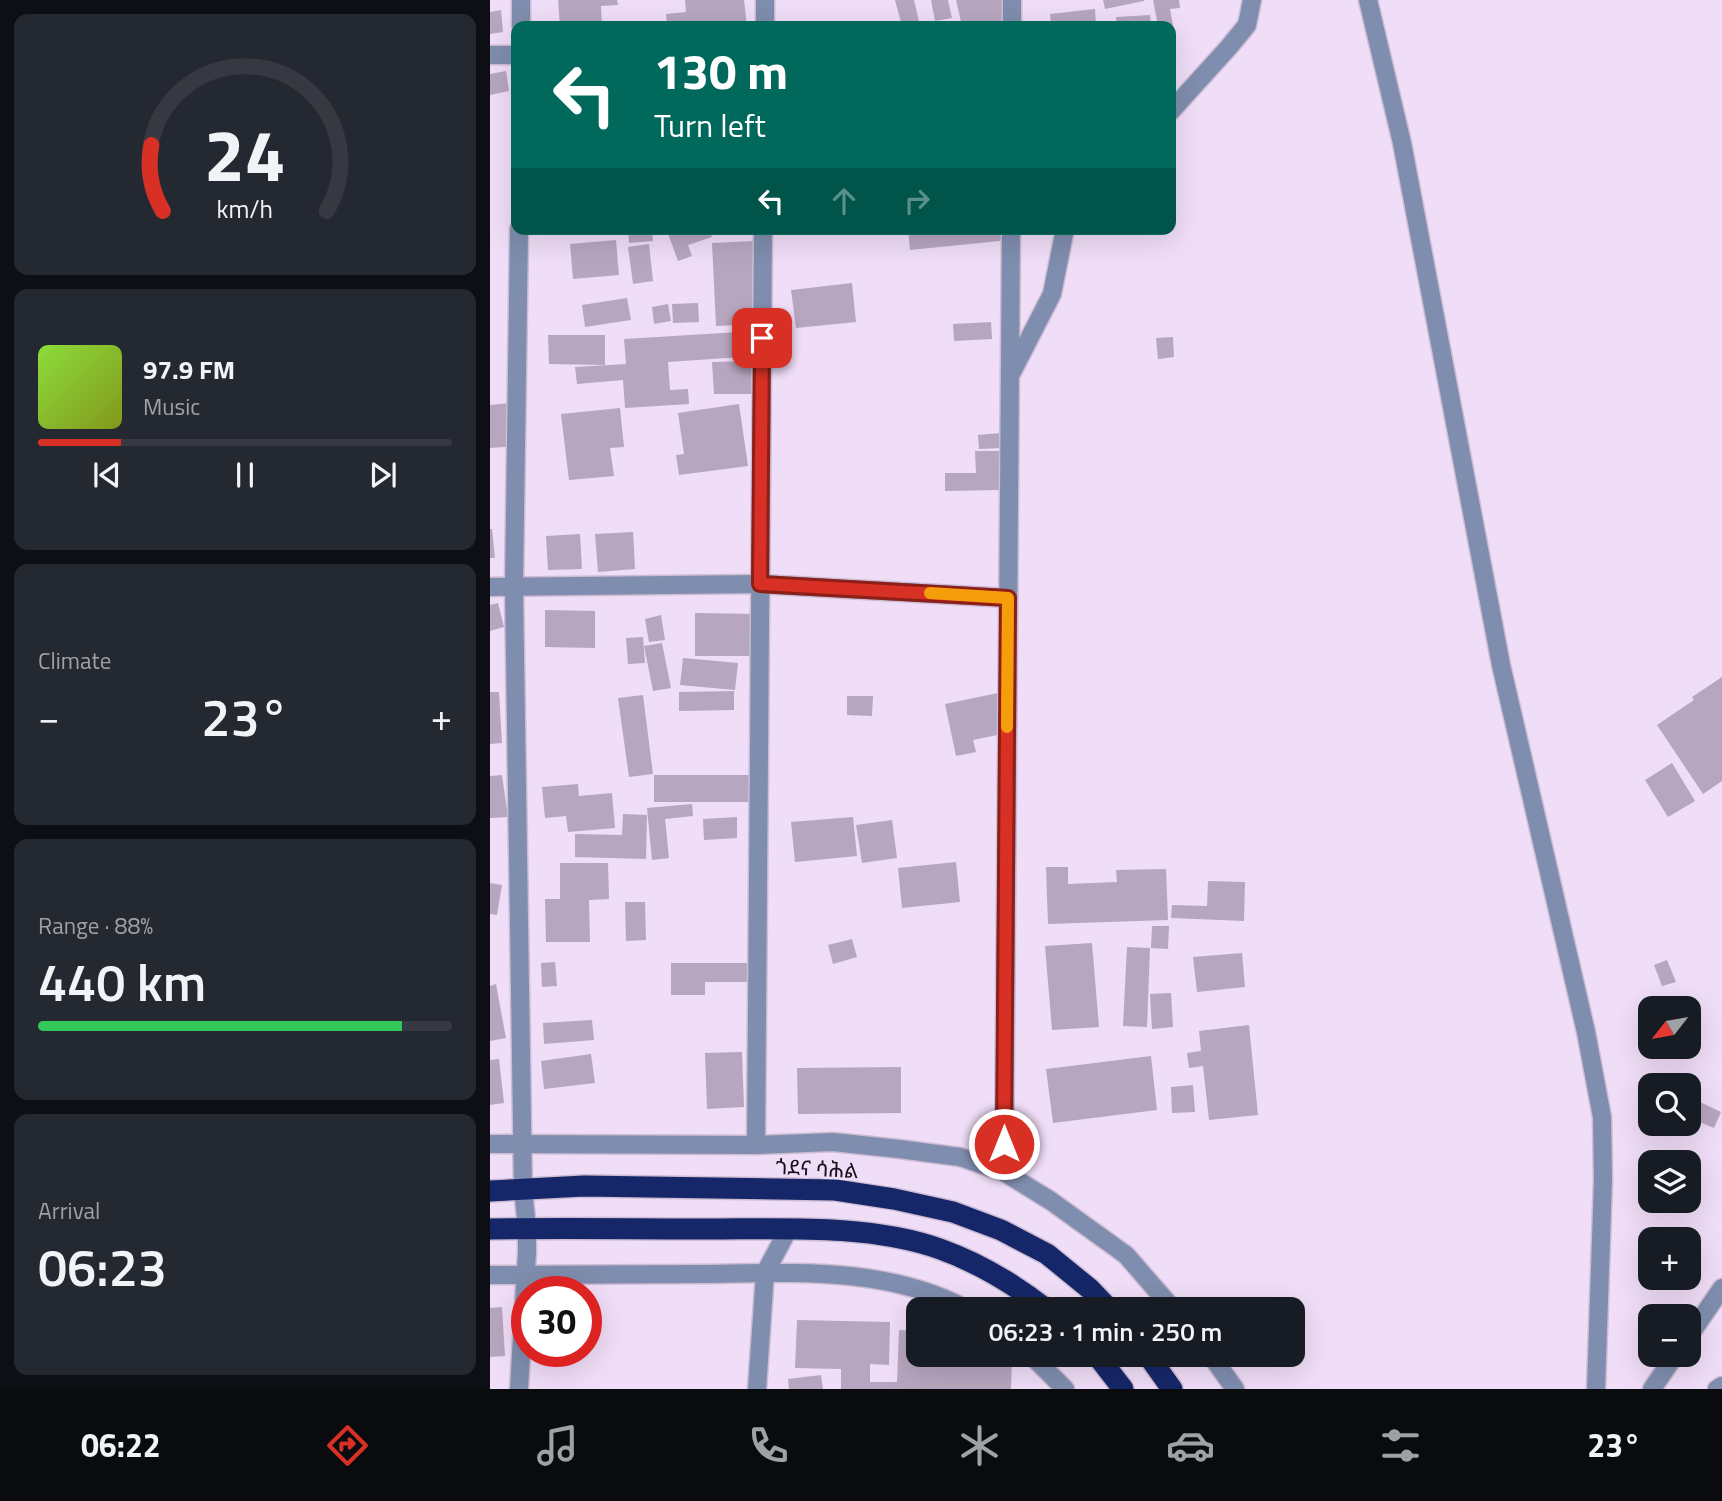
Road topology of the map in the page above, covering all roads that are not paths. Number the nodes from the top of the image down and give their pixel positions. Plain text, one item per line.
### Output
1 (521, 0) edge
2 (765, 0) edge
3 (1012, 0) edge
4 (1252, 0) edge
5 (1368, 0) edge
6 (521, 21) edge
7 (765, 21) edge
8 (1012, 21) edge
9 (490, 55) edge
10 (511, 55) edge
11 (1176, 105) edge
12 (519, 235) edge
13 (763, 235) edge
14 (1011, 235) edge
15 (1064, 235) edge
16 (1010, 376) junction
17 (760, 584) junction
18 (490, 587) edge
19 (514, 587) junction
20 (1008, 598) junction
21 (490, 1144) edge
22 (523, 1144) junction
23 (755, 1145) junction
24 (1004, 1172) junction
25 (523, 1189) junction
26 (490, 1191) edge
27 (527, 1228) junction
28 (490, 1229) edge
29 (788, 1230) junction
30 (765, 1273) junction
31 (490, 1275) edge
32 (525, 1275) junction
33 (1722, 1288) edge
34 (942, 1297) edge
35 (1031, 1297) edge
36 (1098, 1297) edge
37 (1163, 1297) edge
38 (1701, 1319) edge
39 (1043, 1367) edge
40 (1106, 1367) edge
41 (1156, 1367) edge
42 (1219, 1367) edge
43 (1667, 1367) edge
44 (1722, 1385) edge
45 (519, 1389) edge
46 (757, 1389) edge
47 (1065, 1389) edge
48 (1123, 1389) edge
49 (1172, 1389) edge
50 (1235, 1389) edge
51 (1596, 1389) edge
52 (1653, 1389) edge
53 (1717, 1389) edge

1 - 6 street
2 - 7 street
3 - 8 street
4 - 11 street
5 - 51 street
9 - 10 street
12 - 19 street
13 - 17 street
14 - 16 street
15 - 16 street
16 - 20 street
17 - 19 street
17 - 20 street
17 - 23 street
18 - 19 street
19 - 22 street
20 - 24 street
21 - 22 street
22 - 23 street
22 - 25 street
23 - 24 street
24 - 37 street
25 - 26 highway, ጎደና ሳሕል
25 - 27 street
25 - 36 highway, ጎደና ሳሕል
27 - 28 highway
27 - 29 highway
27 - 32 street
29 - 30 street
29 - 35 highway
30 - 32 street
30 - 34 street
30 - 46 street
31 - 32 street
32 - 45 street
33 - 38 street
39 - 47 street
40 - 48 highway
41 - 49 highway
42 - 50 street
43 - 52 street
44 - 53 street

